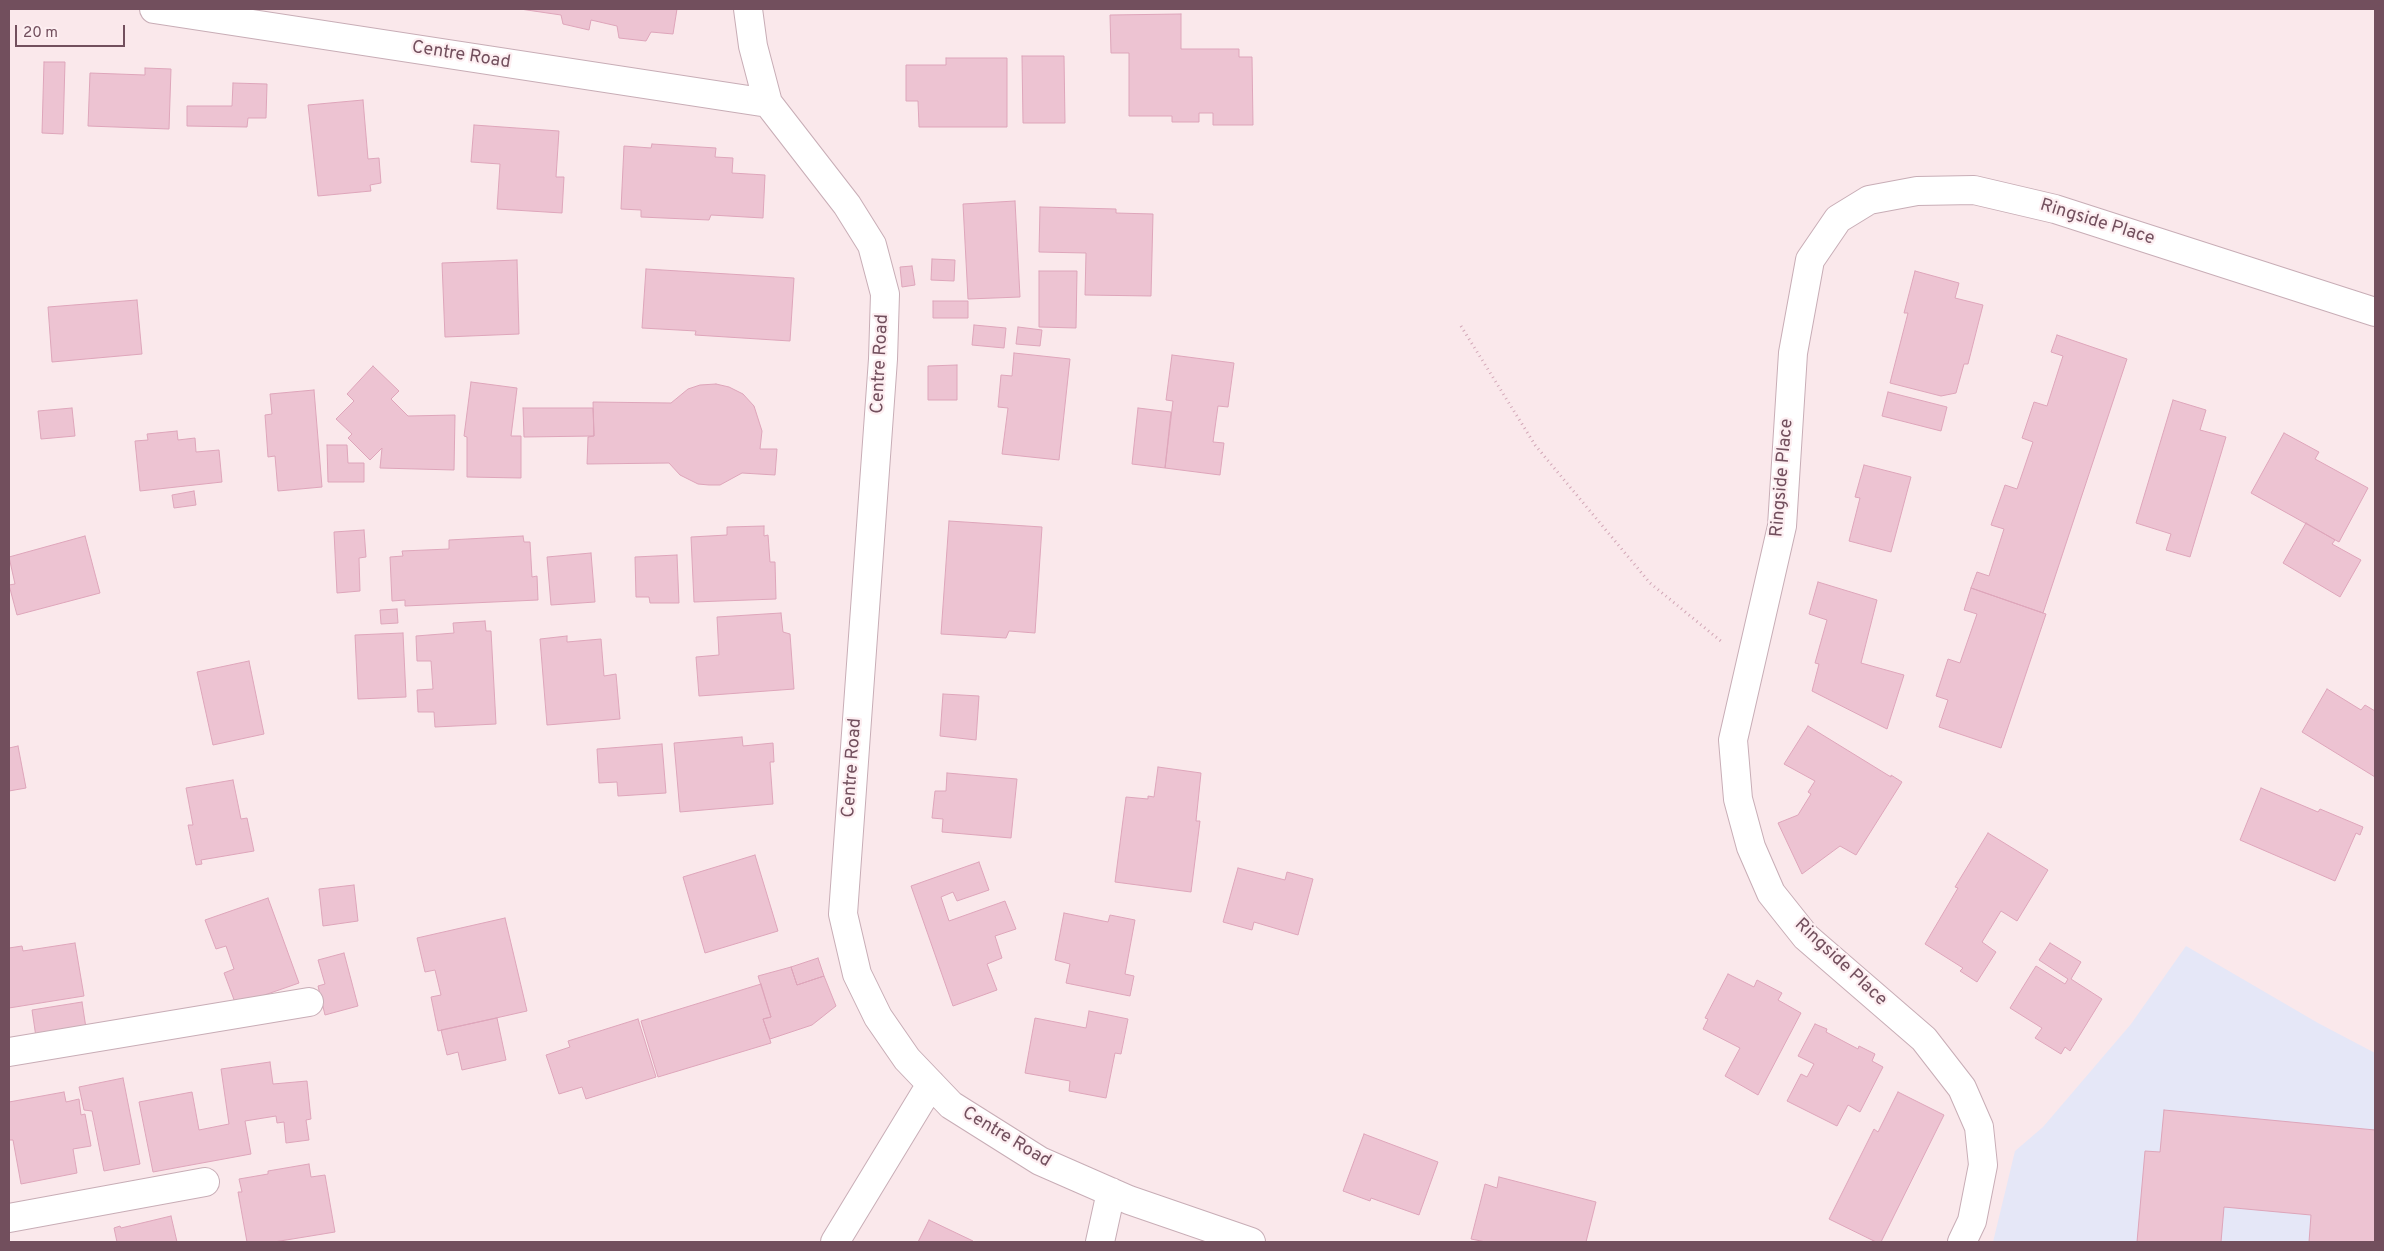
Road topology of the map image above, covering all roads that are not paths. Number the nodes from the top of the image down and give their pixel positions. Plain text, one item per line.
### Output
1 (154, 9) edge
2 (748, 9) edge
3 (768, 103) junction
4 (2375, 312) edge
5 (309, 1002) dead end
6 (9, 1052) edge
7 (931, 1084) junction
8 (205, 1182) dead end
9 (1111, 1192) junction
10 (9, 1218) edge
11 (835, 1242) edge
12 (1100, 1242) edge
13 (1251, 1242) edge
14 (1962, 1242) edge

1 - 3 street, Centre Road
2 - 3 street, Centre Road
3 - 7 street, Centre Road
4 - 14 street, Ringside Place
5 - 6 street
7 - 9 street, Centre Road
7 - 11 street
8 - 10 street
9 - 12 street
9 - 13 street, Centre Road

